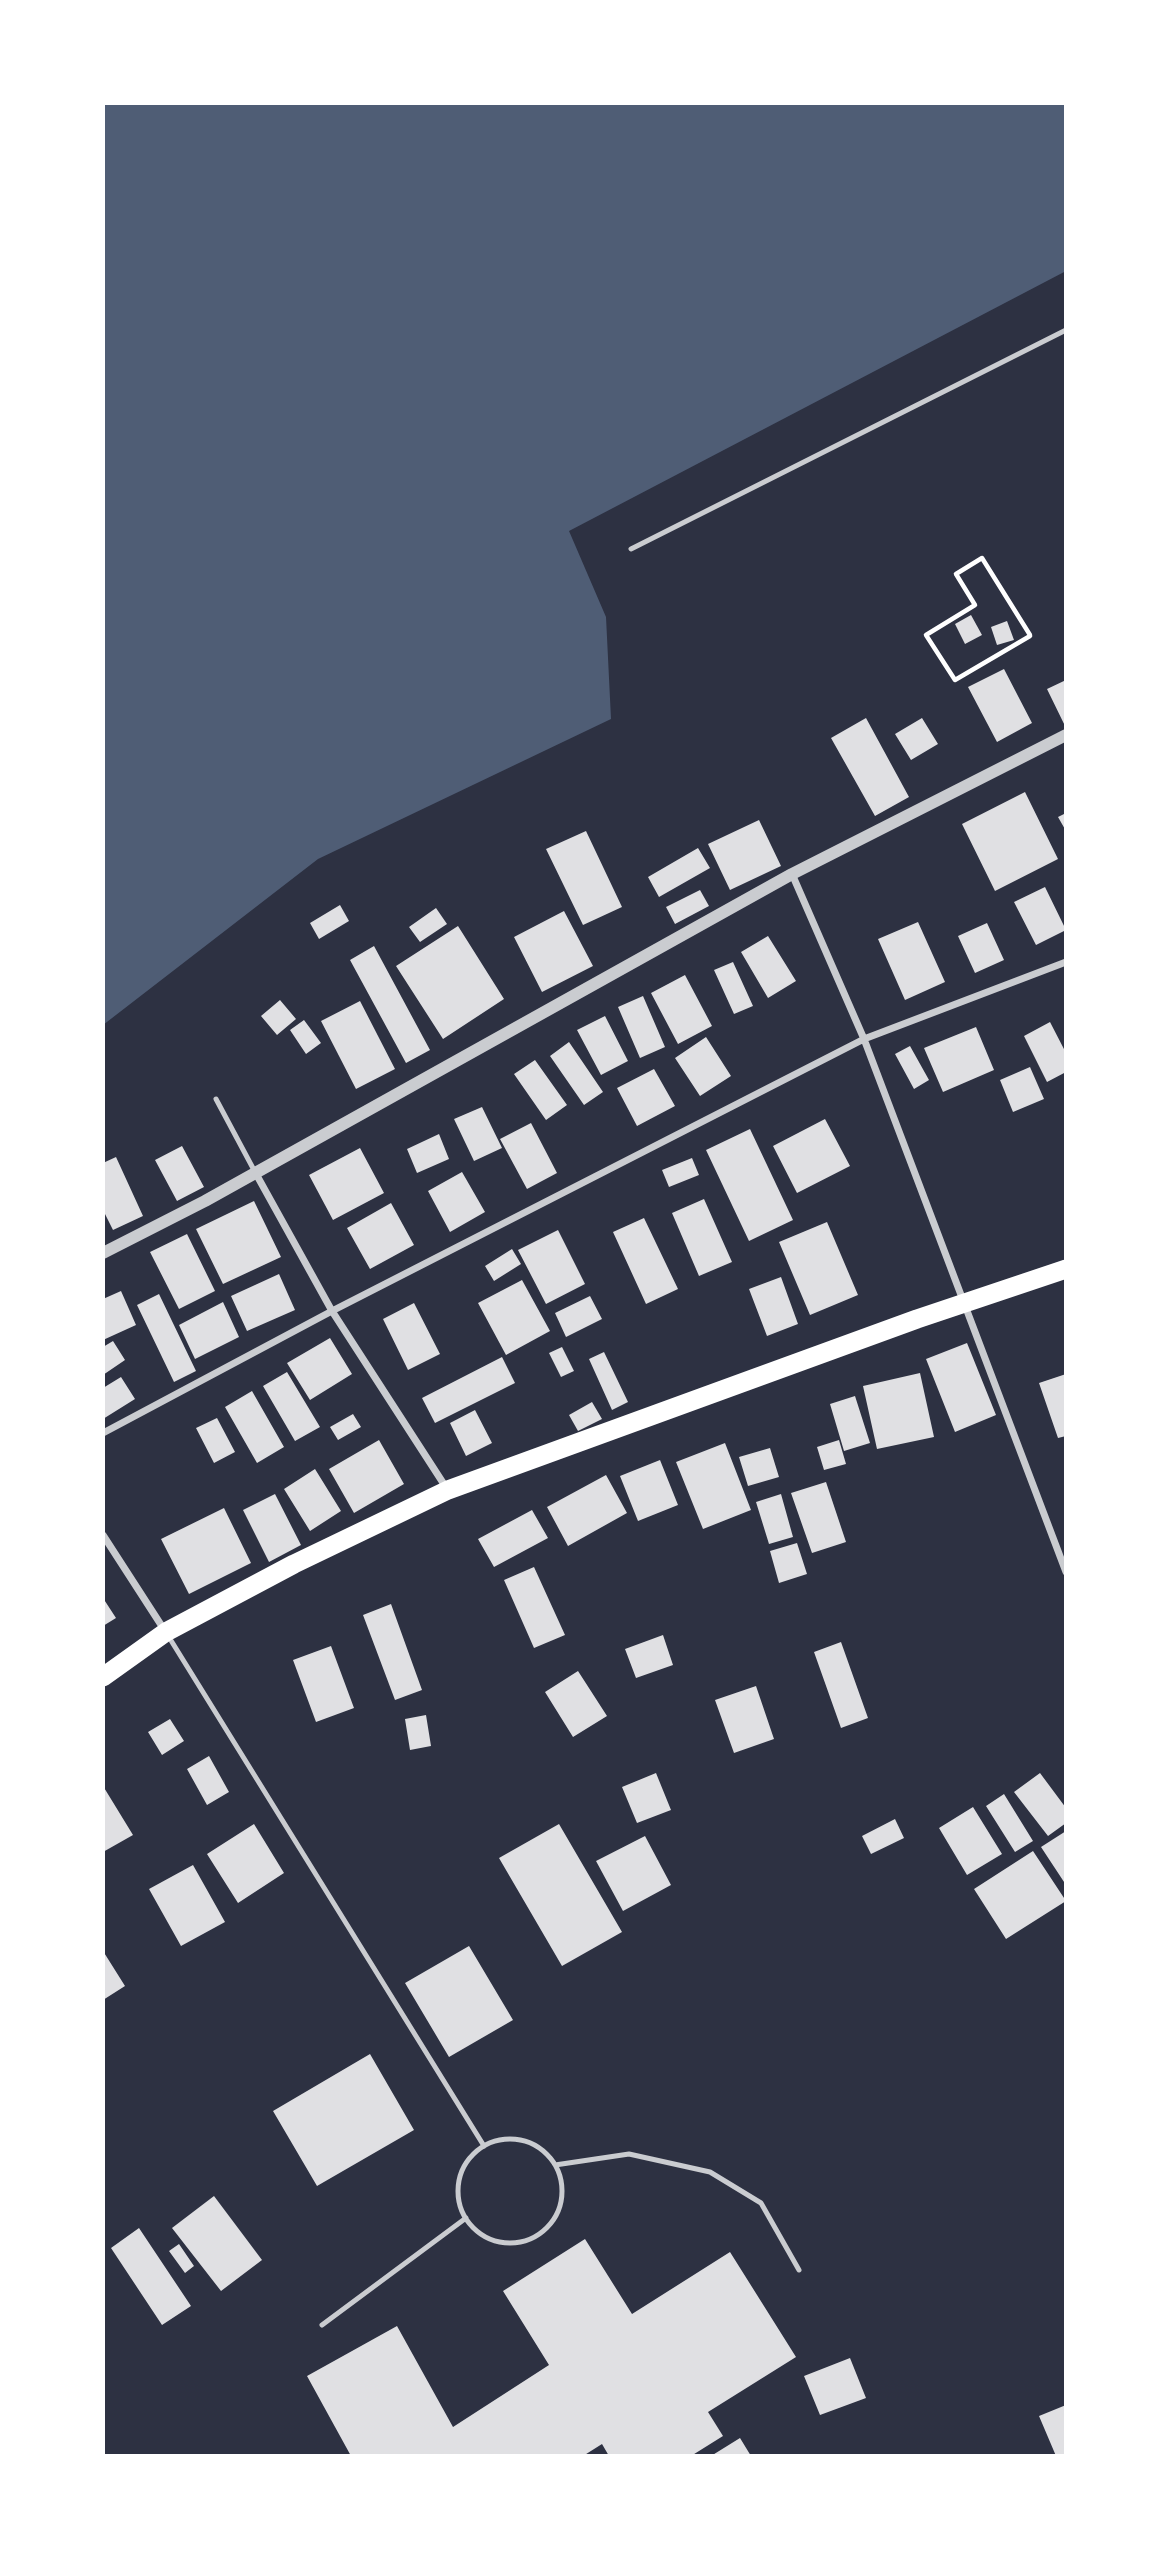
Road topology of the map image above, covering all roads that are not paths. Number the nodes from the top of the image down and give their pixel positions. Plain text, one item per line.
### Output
1 (1066, 330) edge
2 (631, 549) dead end
3 (1066, 735) edge
4 (792, 874) junction
5 (1066, 962) edge
6 (864, 1039) junction
7 (216, 1099) dead end
8 (255, 1172) junction
9 (103, 1253) edge
10 (1066, 1269) edge
11 (966, 1304) junction
12 (332, 1311) junction
13 (103, 1433) edge
14 (448, 1490) junction
15 (103, 1535) edge
16 (1066, 1572) edge
17 (166, 1632) junction
18 (103, 1677) edge
19 (484, 2146) junction
20 (555, 2165) junction
21 (466, 2218) junction
22 (799, 2270) dead end
23 (323, 2325) dead end

1 - 2 lane
3 - 4 street
4 - 6 street
4 - 8 street
5 - 6 street
6 - 11 street
6 - 12 street
7 - 8 lane
8 - 9 street
8 - 12 street
10 - 11 highway
11 - 14 highway
11 - 16 street
12 - 13 street
12 - 14 street
14 - 17 highway
15 - 17 street
17 - 18 highway
17 - 19 lane
19 - 20 lane
19 - 21 lane
20 - 21 lane
20 - 22 lane
21 - 23 lane

